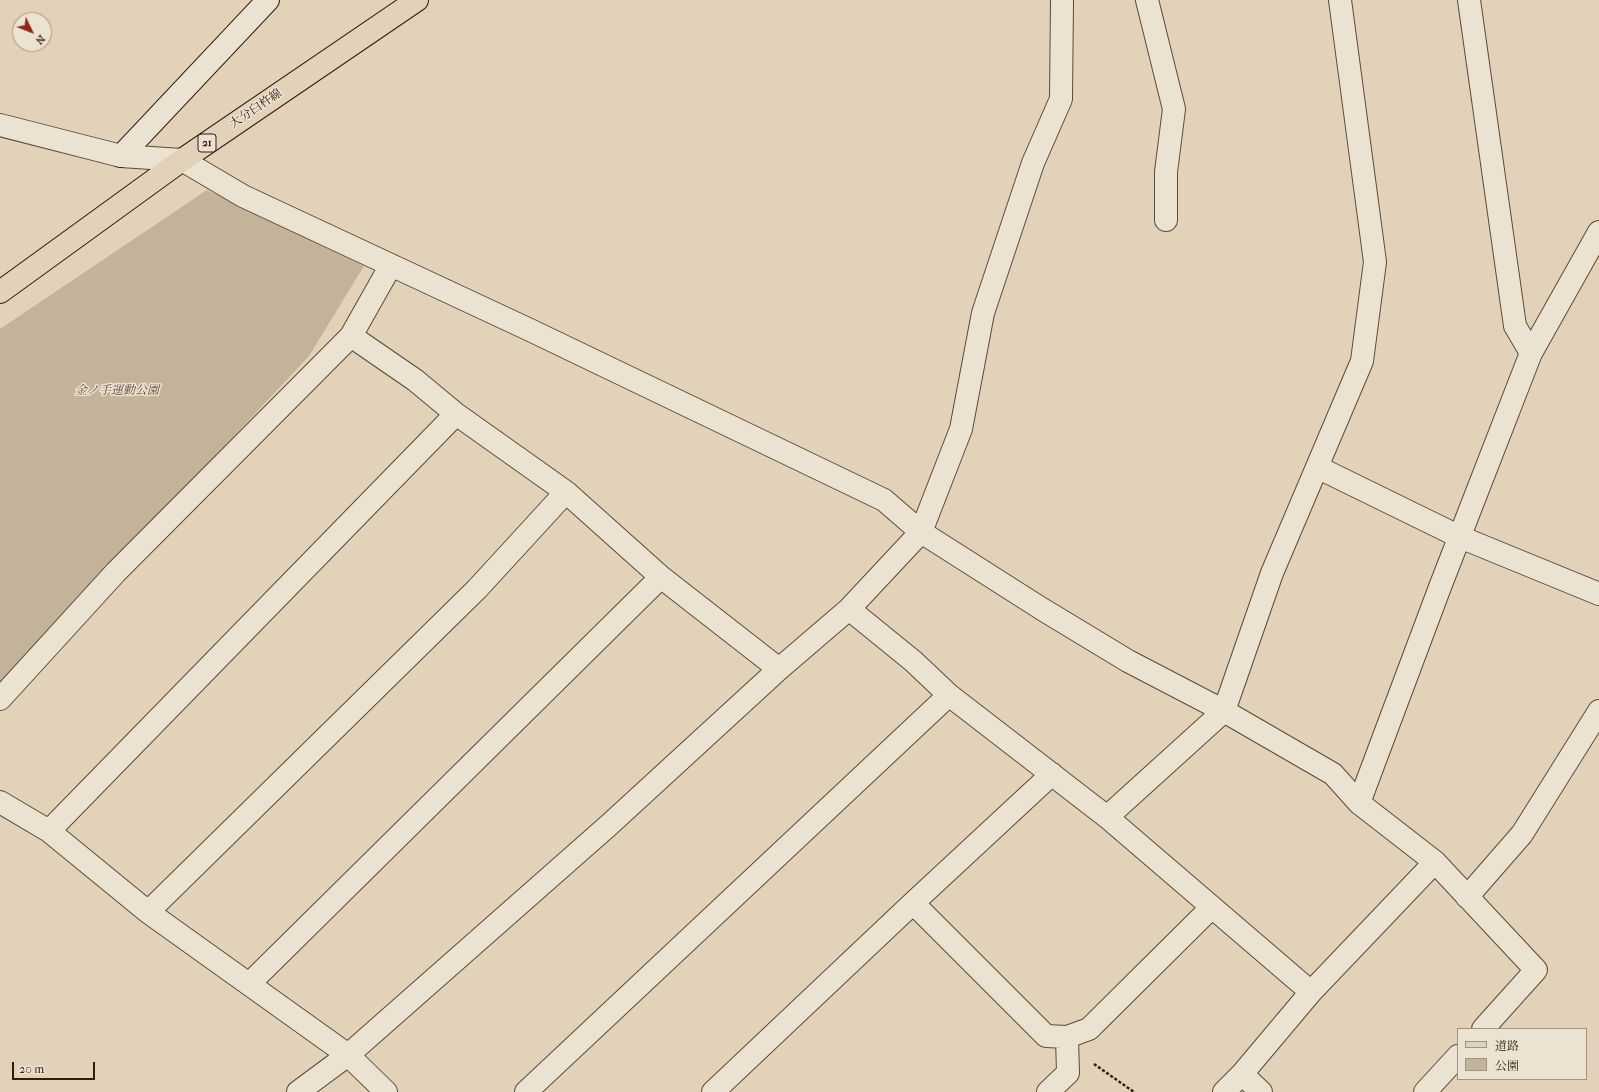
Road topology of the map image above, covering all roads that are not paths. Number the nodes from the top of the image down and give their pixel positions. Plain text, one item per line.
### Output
1 (268, 0) edge
2 (417, 0) edge
3 (1062, 0) edge
4 (1147, 0) edge
5 (1340, 0) edge
6 (1469, 0) edge
7 (0, 125) edge
8 (121, 156) junction
9 (182, 160) junction
10 (1166, 220) dead end
11 (1599, 232) edge
12 (391, 265) junction
13 (0, 292) edge
14 (351, 336) junction
15 (1531, 353) junction
16 (456, 414) junction
17 (1317, 466) junction
18 (566, 492) junction
19 (921, 532) junction
20 (1460, 537) junction
21 (661, 577) junction
22 (1599, 594) edge
23 (848, 609) junction
24 (779, 668) junction
25 (949, 696) junction
26 (0, 698) edge
27 (1224, 710) junction
28 (1599, 711) edge
29 (1052, 774) junction
30 (0, 802) edge
31 (1359, 803) junction
32 (1107, 817) junction
33 (49, 831) junction
34 (1435, 862) junction
35 (1467, 897) junction
36 (913, 903) junction
37 (1212, 908) junction
38 (148, 912) junction
39 (249, 984) junction
40 (1311, 992) junction
41 (1484, 1028) edge
42 (1067, 1044) junction
43 (348, 1055) junction
44 (1457, 1057) edge
45 (1242, 1074) junction
46 (298, 1092) edge
47 (386, 1092) edge
48 (526, 1092) edge
49 (712, 1092) edge
50 (1048, 1092) edge
51 (1224, 1092) edge
52 (1261, 1092) edge
53 (1426, 1092) edge

1 - 8 street
2 - 9 main road, 大分臼杵線 / 21
3 - 19 street
4 - 10 street
5 - 17 street
6 - 15 street
7 - 8 street
8 - 9 street
9 - 12 street
9 - 13 main road, 大分臼杵線 / 21
11 - 15 street
12 - 14 street
12 - 19 street
14 - 16 street
14 - 26 street
15 - 20 street
16 - 18 street
16 - 33 street
17 - 20 street
17 - 27 street
18 - 21 street
18 - 38 street
19 - 23 street
19 - 27 street
20 - 22 street
20 - 31 street
21 - 24 street
21 - 39 street
23 - 24 street
23 - 25 street
24 - 43 street
25 - 29 street
25 - 48 street
27 - 31 street
27 - 32 street
28 - 35 street
29 - 32 street
29 - 36 street
30 - 33 street
31 - 34 street
32 - 37 street
33 - 38 street
34 - 35 street
34 - 40 street
35 - 41 street
36 - 42 street
36 - 49 street
37 - 40 street
37 - 42 street
38 - 39 street
39 - 43 street
40 - 45 street
42 - 50 street
43 - 46 street
43 - 47 street
44 - 53 street
45 - 51 street
45 - 52 street

